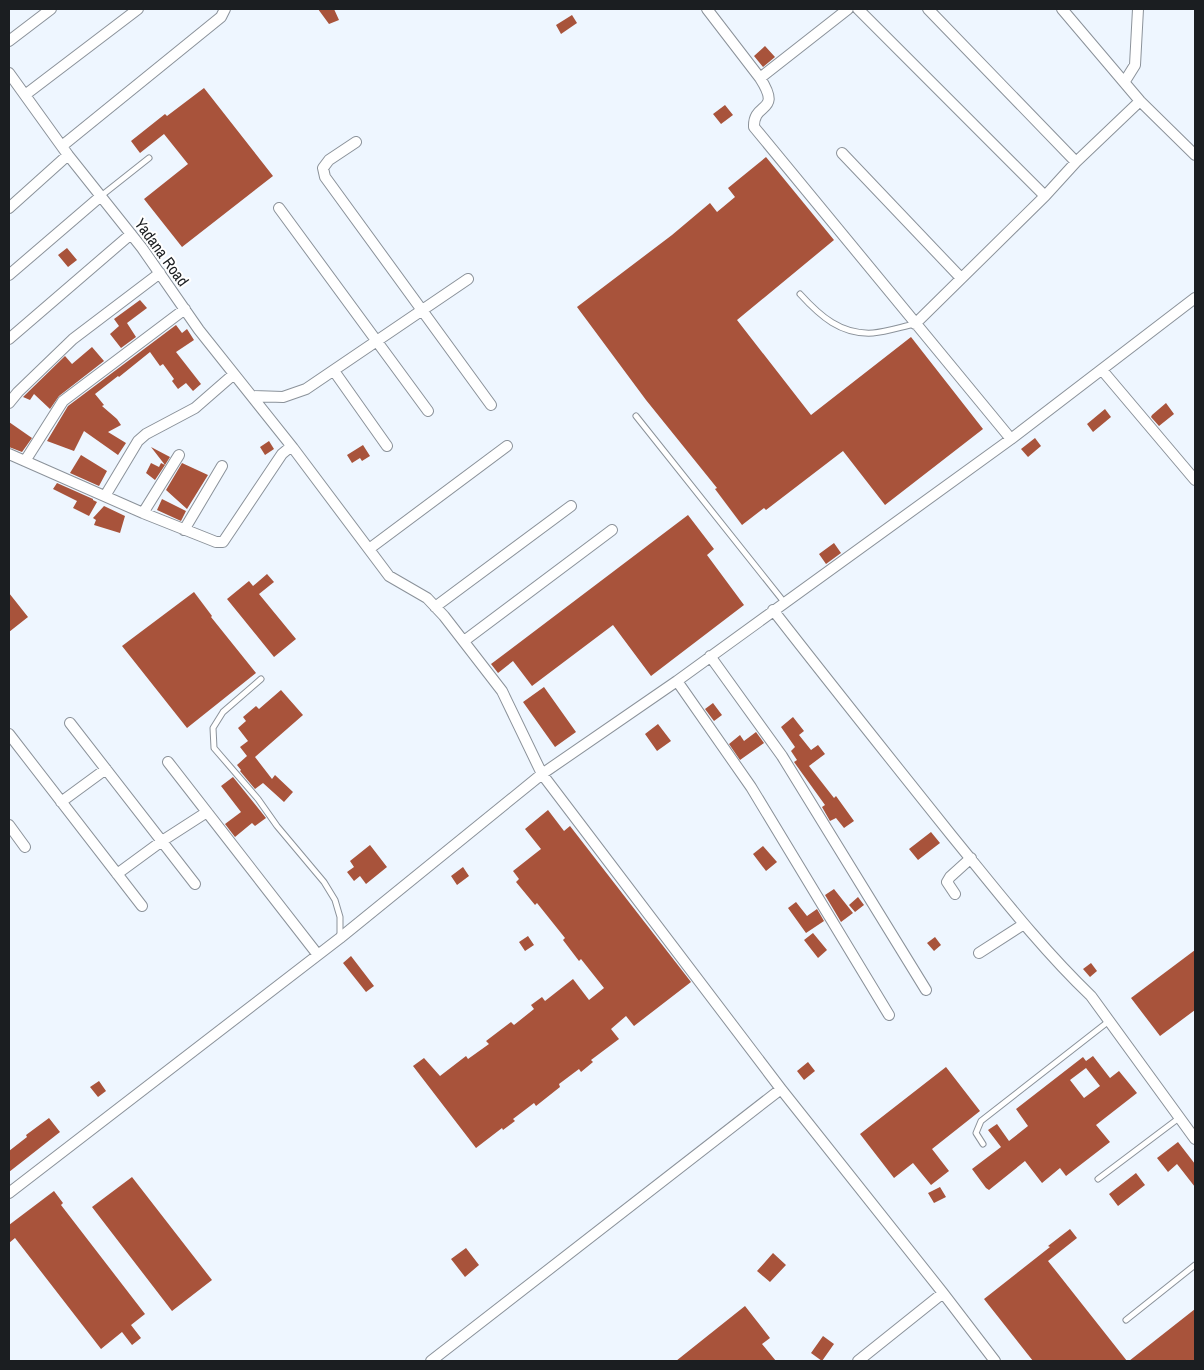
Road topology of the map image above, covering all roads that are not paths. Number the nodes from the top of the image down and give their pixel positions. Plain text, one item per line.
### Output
1 (51, 9) edge
2 (138, 9) edge
3 (225, 9) edge
4 (707, 9) edge
5 (848, 9) edge
6 (858, 9) edge
7 (928, 9) edge
8 (1062, 9) edge
9 (1138, 9) edge
10 (9, 41) edge
11 (9, 73) edge
12 (760, 78) junction
13 (1124, 81) junction
14 (25, 95) junction
15 (1140, 101) junction
16 (356, 142) dead end
17 (65, 151) junction
18 (842, 153) dead end
19 (1195, 155) edge
20 (149, 158) dead end
21 (1076, 162) junction
22 (101, 196) junction
23 (1045, 196) junction
24 (9, 208) edge
25 (279, 208) dead end
26 (131, 234) junction
27 (160, 273) junction
28 (9, 274) edge
29 (961, 278) junction
30 (468, 280) dead end
31 (800, 294) dead end
32 (1195, 298) edge
33 (185, 309) junction
34 (422, 311) junction
35 (915, 324) junction
36 (9, 339) edge
37 (377, 342) junction
38 (1102, 370) junction
39 (334, 371) junction
40 (234, 374) junction
41 (252, 396) junction
42 (9, 403) edge
43 (490, 405) dead end
44 (428, 411) dead end
45 (636, 416) dead end
46 (1011, 439) junction
47 (387, 446) dead end
48 (507, 446) dead end
49 (293, 448) junction
50 (9, 454) edge
51 (179, 455) dead end
52 (25, 461) junction
53 (222, 466) dead end
54 (1195, 480) edge
55 (105, 496) junction
56 (571, 506) dead end
57 (143, 513) junction
58 (184, 530) junction
59 (612, 530) dead end
60 (369, 549) junction
61 (784, 602) junction
62 (436, 607) junction
63 (773, 610) junction
64 (464, 641) junction
65 (710, 656) junction
66 (260, 679) dead end
67 (677, 681) junction
68 (70, 723) dead end
69 (9, 734) edge
70 (168, 762) dead end
71 (106, 769) junction
72 (542, 774) junction
73 (61, 802) junction
74 (207, 812) junction
75 (9, 825) edge
76 (162, 841) junction
77 (25, 847) dead end
78 (971, 858) junction
79 (117, 874) junction
80 (195, 884) dead end
81 (955, 894) dead end
82 (142, 906) dead end
83 (1024, 924) junction
84 (340, 938) junction
85 (979, 953) dead end
86 (318, 955) junction
87 (926, 990) dead end
88 (889, 1015) dead end
89 (1109, 1021) junction
90 (781, 1089) junction
91 (1179, 1118) junction
92 (1195, 1139) edge
93 (983, 1144) dead end
94 (1098, 1179) dead end
95 (9, 1193) edge
96 (1195, 1264) edge
97 (944, 1293) junction
98 (1126, 1320) dead end
99 (431, 1361) edge
100 (858, 1361) edge
101 (995, 1361) edge

1 - 10 street
2 - 14 street
3 - 17 street
4 - 12 street
5 - 12 street
6 - 23 street
7 - 21 street
8 - 13 street
9 - 13 street
11 - 14 street, Yadana Road
12 - 35 street
13 - 15 street
14 - 17 street, Yadana Road
15 - 19 street
15 - 21 street
16 - 34 street
17 - 22 street, Yadana Road
17 - 24 street
18 - 29 street
20 - 22 lane
21 - 23 street
22 - 26 street, Yadana Road
22 - 28 street
23 - 29 street
25 - 37 street
26 - 27 street, Yadana Road
26 - 36 street
27 - 33 street, Yadana Road
27 - 42 street
29 - 35 street
30 - 34 street
31 - 35 lane
32 - 38 street
33 - 40 street, Yadana Road
33 - 52 street
34 - 37 street
34 - 43 street
35 - 46 street
37 - 39 street
37 - 44 street
38 - 46 street
38 - 54 street
39 - 41 street
39 - 47 street
40 - 41 street, Yadana Road
40 - 55 street
41 - 49 street, Yadana Road
45 - 61 lane
46 - 61 street
48 - 60 street
49 - 58 street
49 - 60 street, Yadana Road
50 - 52 street
51 - 57 street
52 - 55 street
53 - 58 street
55 - 57 street
56 - 62 street
57 - 58 street
59 - 64 street
60 - 62 street, Yadana Road
61 - 63 street
62 - 64 street, Yadana Road
63 - 65 street
63 - 78 street
64 - 72 street, Yadana Road
65 - 67 street
65 - 87 street
66 - 84 lane
67 - 72 street
67 - 88 street
68 - 71 street
69 - 73 street
70 - 74 street
71 - 73 street
71 - 76 street
72 - 84 street
72 - 90 street, Yadana Road
73 - 79 street
74 - 76 street
74 - 86 street
75 - 77 street
76 - 79 street
76 - 80 street
78 - 81 street
78 - 83 street
79 - 82 street
83 - 85 street
83 - 89 street
84 - 86 street
86 - 95 street
89 - 91 street
89 - 93 lane
90 - 97 street, Yadana Road
90 - 99 street
91 - 92 street
91 - 94 lane
96 - 98 lane
97 - 100 street
97 - 101 street, Yadana Road

